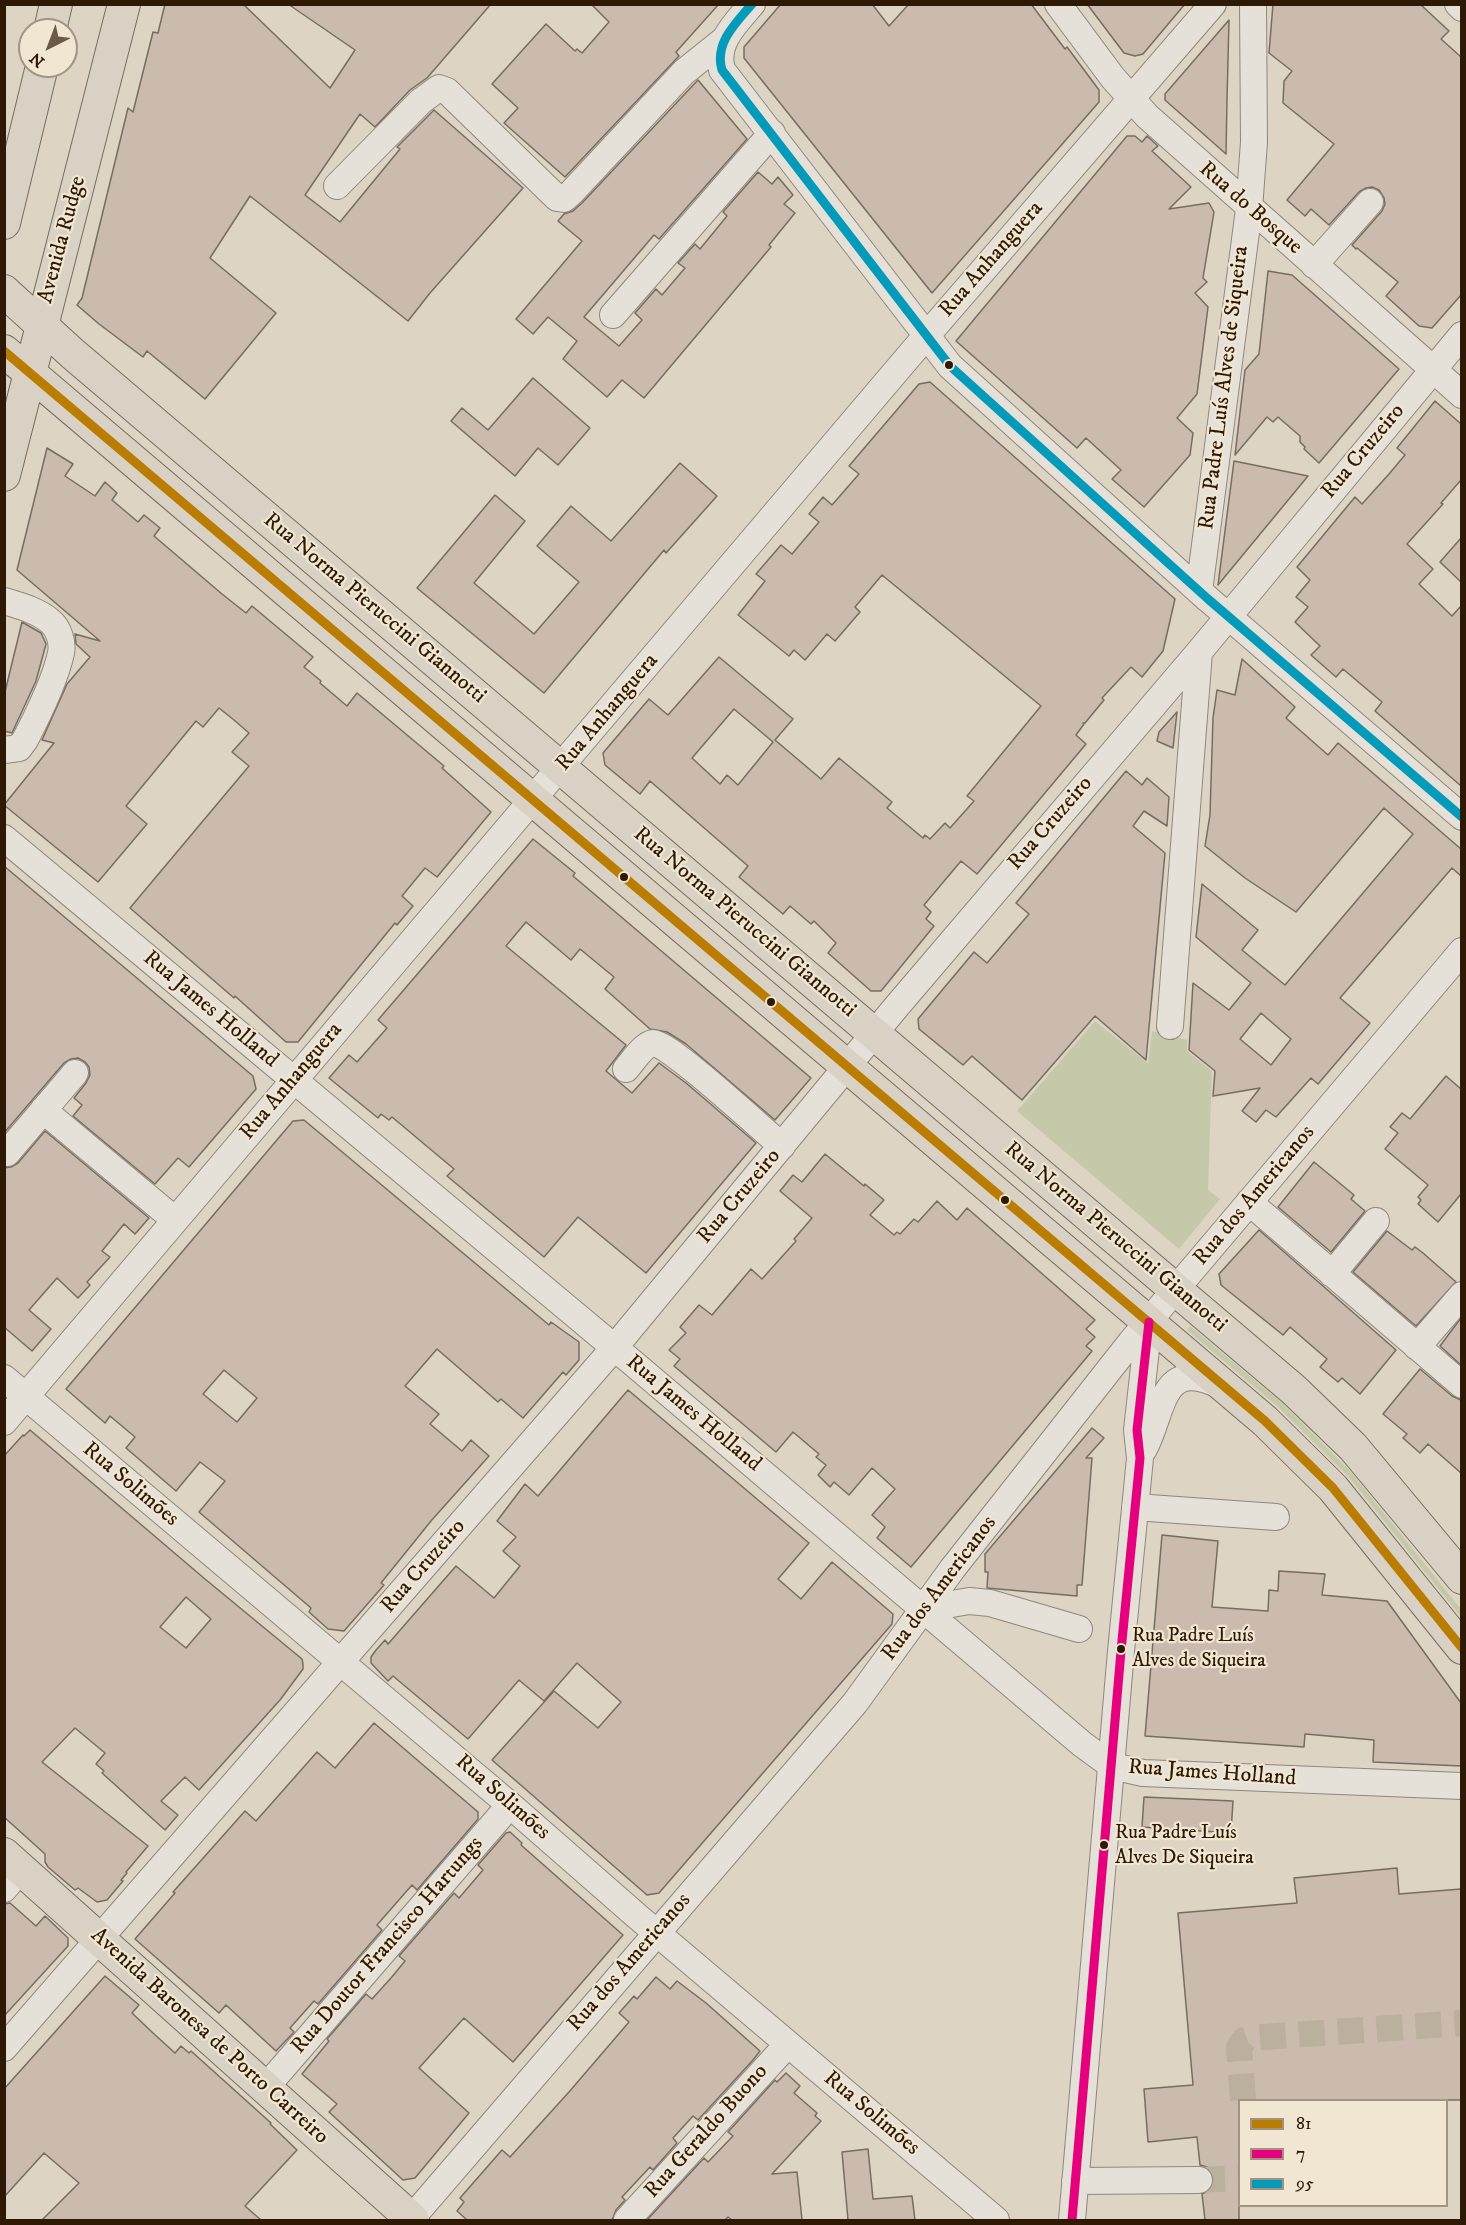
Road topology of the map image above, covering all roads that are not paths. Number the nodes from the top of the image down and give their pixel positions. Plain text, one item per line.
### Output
1 (124, 4) edge
2 (752, 4) edge
3 (1058, 4) edge
4 (1213, 4) edge
5 (1253, 4) edge
6 (1458, 4) edge
7 (1461, 8) edge
8 (724, 40) junction
9 (39, 78) edge
10 (1130, 99) junction
11 (772, 133) junction
12 (1254, 142) junction
13 (1197, 162) junction
14 (337, 186) dead end
15 (1370, 202) dead end
16 (1249, 209) junction
17 (4, 223) edge
18 (1314, 265) junction
19 (4, 291) edge
20 (613, 315) dead end
21 (41, 326) junction
22 (1461, 335) edge
23 (927, 336) junction
24 (4, 351) edge
25 (1432, 369) junction
26 (30, 372) junction
27 (1461, 395) edge
28 (4, 475) edge
29 (1199, 591) junction
30 (4, 601) edge
31 (1228, 616) junction
32 (1199, 652) junction
33 (4, 750) edge
34 (562, 768) junction
35 (534, 800) junction
36 (1461, 817) edge
37 (4, 838) edge
38 (1461, 951) edge
39 (1170, 1026) dead end
40 (874, 1033) junction
41 (847, 1066) junction
42 (627, 1069) dead end
43 (75, 1073) dead end
44 (294, 1080) junction
45 (43, 1110) junction
46 (782, 1146) junction
47 (7, 1153) dead end
48 (1249, 1202) junction
49 (175, 1220) junction
50 (1376, 1221) dead end
51 (1332, 1274) junction
52 (1177, 1290) junction
53 (1461, 1295) edge
54 (1149, 1322) junction
55 (1417, 1347) junction
56 (614, 1348) junction
57 (4, 1378) edge
58 (1461, 1385) edge
59 (1230, 1391) junction
60 (26, 1396) junction
61 (4, 1422) edge
62 (1140, 1458) junction
63 (1135, 1507) junction
64 (1276, 1517) dead end
65 (1461, 1578) edge
66 (923, 1609) junction
67 (1079, 1629) dead end
68 (1461, 1648) edge
69 (342, 1663) junction
70 (1112, 1766) junction
71 (1461, 1786) edge
72 (510, 1805) junction
73 (10, 1871) edge
74 (657, 1932) junction
75 (99, 1939) junction
76 (788, 2044) junction
77 (4, 2048) edge
78 (266, 2087) junction
79 (1199, 2180) tunnel mouth
80 (1075, 2181) junction
81 (1071, 2218) edge
82 (412, 2220) edge
83 (627, 2220) edge
84 (996, 2220) edge

1 - 21 main road, Avenida Rudge
2 - 8 street
3 - 10 street, Rua do Bosque
4 - 10 street, Rua Anhanguera
5 - 12 street, Rua Padre Luís Alves de Siqueira
6 - 7 street
8 - 11 street
8 - 14 street
9 - 17 main road
10 - 13 street, Rua do Bosque
10 - 23 street, Rua Anhanguera
11 - 20 street
11 - 23 street
12 - 13 street
12 - 16 street, Rua Padre Luís Alves de Siqueira
13 - 16 street, Rua do Bosque
15 - 18 street
16 - 18 street, Rua do Bosque
16 - 29 street, Rua Padre Luís Alves de Siqueira
18 - 25 street, Rua do Bosque
19 - 21 main road, Rua Norma Pieruccini Giannotti
21 - 26 main road, Avenida Rudge
21 - 34 main road, Rua Norma Pieruccini Giannotti
22 - 25 street, Rua Cruzeiro
23 - 29 street
23 - 34 street, Rua Anhanguera
24 - 26 main road, Rua Norma Pieruccini Giannotti
25 - 27 street, Rua do Bosque
25 - 31 street, Rua Cruzeiro
26 - 28 main road, Avenida Rudge
26 - 35 main road, Rua Norma Pieruccini Giannotti
29 - 31 street
30 - 33 street
31 - 32 street, Rua Cruzeiro
31 - 36 street
32 - 39 street
32 - 40 street, Rua Cruzeiro
34 - 35 street, Rua Anhanguera
34 - 40 main road, Rua Norma Pieruccini Giannotti
35 - 41 main road, Rua Norma Pieruccini Giannotti
35 - 44 street, Rua Anhanguera
37 - 44 street, Rua James Holland
38 - 48 street, Rua dos Americanos
40 - 41 street, Rua Cruzeiro
40 - 52 main road, Rua Norma Pieruccini Giannotti
41 - 46 street, Rua Cruzeiro
41 - 54 main road, Rua Norma Pieruccini Giannotti
42 - 46 street
43 - 45 street
44 - 49 street, Rua Anhanguera
44 - 56 street, Rua James Holland
45 - 47 street
45 - 49 street
46 - 56 street, Rua Cruzeiro
48 - 51 street
48 - 52 street, Rua dos Americanos
49 - 60 street, Rua Anhanguera
50 - 51 street
51 - 55 street
52 - 54 street, Rua dos Americanos
52 - 65 main road, Rua Norma Pieruccini Giannotti
53 - 55 street
54 - 59 main road, Rua Norma Pieruccini Giannotti
54 - 62 street
54 - 66 street, Rua dos Americanos
55 - 58 street
56 - 66 street, Rua James Holland
56 - 69 street, Rua Cruzeiro
57 - 60 street, Rua Solimões
59 - 62 street
59 - 68 main road, Rua Norma Pieruccini Giannotti
60 - 61 street, Rua Anhanguera
60 - 69 street, Rua Solimões
62 - 63 street
63 - 64 street
63 - 70 street
66 - 67 street
66 - 70 street, Rua James Holland
66 - 74 street, Rua dos Americanos
69 - 72 street, Rua Solimões
69 - 75 street, Rua Cruzeiro
70 - 71 street, Rua James Holland
70 - 80 street
72 - 74 street, Rua Solimões
72 - 78 street, Rua Doutor Francisco Hartungs
73 - 75 main road, Avenida Baronesa de Porto Carreiro
74 - 76 street, Rua Solimões
74 - 82 street, Rua dos Americanos
75 - 77 street, Rua Cruzeiro
75 - 78 main road, Avenida Baronesa de Porto Carreiro
76 - 83 street, Rua Geraldo Buono
76 - 84 street, Rua Solimões
78 - 82 main road, Avenida Baronesa de Porto Carreiro
79 - 80 street
80 - 81 street

